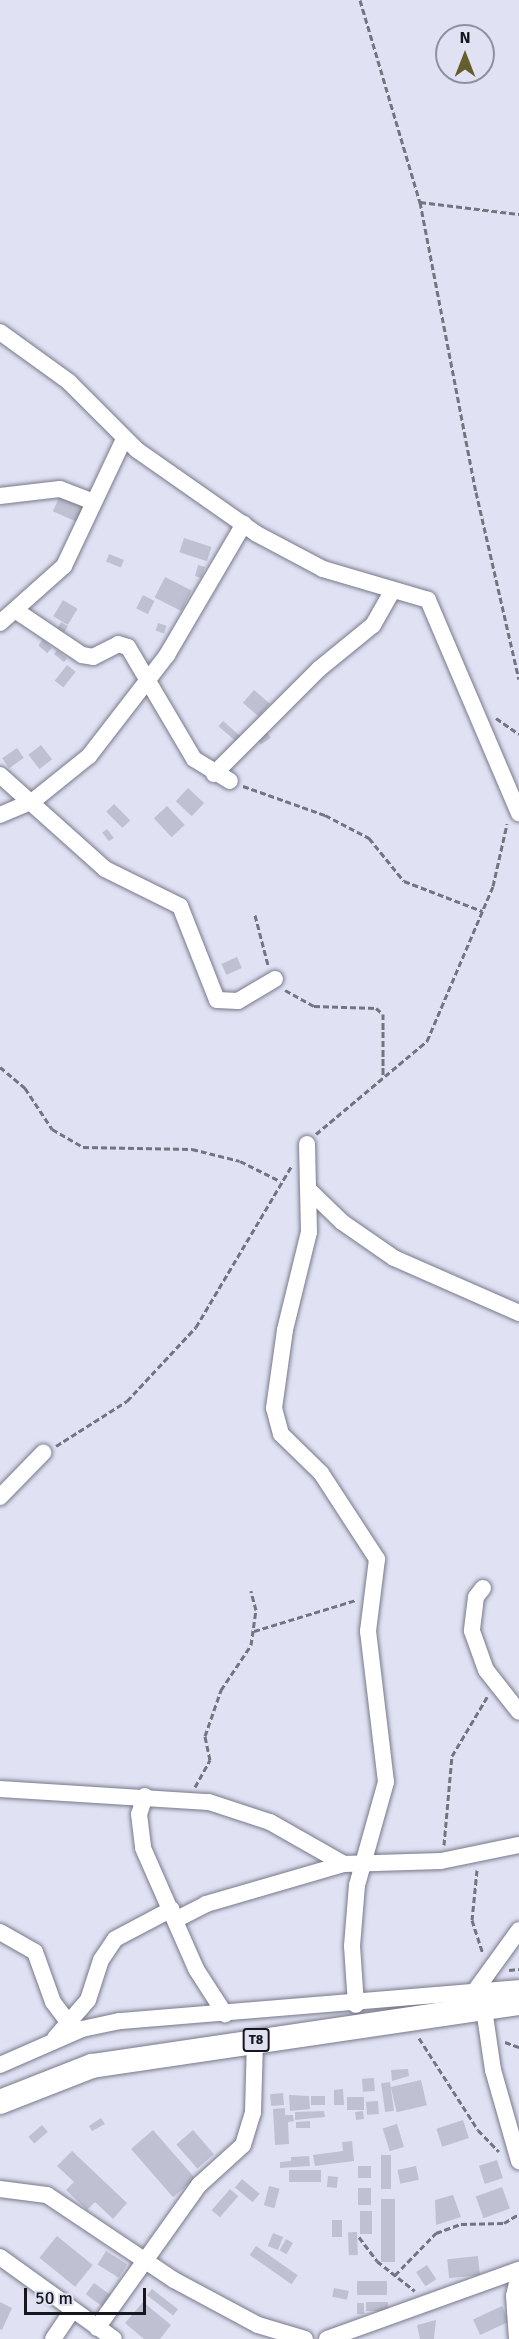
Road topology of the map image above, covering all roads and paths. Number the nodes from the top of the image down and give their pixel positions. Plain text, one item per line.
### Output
1 (360, 0) edge
2 (420, 202) junction
3 (519, 214) edge
4 (0, 332) edge
5 (124, 439) junction
6 (0, 496) edge
7 (92, 501) junction
8 (244, 524) junction
9 (393, 590) junction
10 (15, 610) junction
11 (0, 623) edge
12 (150, 678) junction
13 (519, 679) edge
14 (214, 774) junction
15 (0, 775) edge
16 (230, 781) joint
17 (33, 801) junction
18 (519, 813) edge
19 (0, 815) edge
20 (482, 911) dead end
21 (255, 915) dead end
22 (275, 979) junction
23 (0, 1067) edge
24 (383, 1075) dead end
25 (307, 1144) dead end
26 (280, 1181) dead end
27 (310, 1191) junction
28 (519, 1313) edge
29 (43, 1453) dead end
30 (0, 1497) edge
31 (483, 1588) dead end
32 (251, 1591) dead end
33 (374, 1592) junction
34 (254, 1631) junction
35 (495, 1685) junction
36 (519, 1712) edge
37 (0, 1789) edge
38 (145, 1796) junction
39 (192, 1800) junction
40 (519, 1845) edge
41 (484, 1853) junction
42 (441, 1861) junction
43 (344, 1864) junction
44 (366, 1865) junction
45 (175, 1914) junction
46 (519, 1930) edge
47 (0, 1932) edge
48 (519, 1969) edge
49 (491, 1971) junction
50 (519, 1988) edge
51 (478, 2002) junction
52 (519, 2003) edge
53 (356, 2005) junction
54 (225, 2014) junction
55 (409, 2020) junction
56 (68, 2022) junction
57 (52, 2041) junction
58 (255, 2041) junction
59 (0, 2065) edge
60 (0, 2102) edge
61 (517, 2157) edge
62 (0, 2189) edge
63 (519, 2214) edge
64 (359, 2237) dead end
65 (0, 2257) edge
66 (146, 2264) junction
67 (519, 2272) edge
68 (395, 2275) junction
69 (424, 2301) junction
70 (72, 2311) junction
71 (97, 2328) junction
72 (359, 2334) edge
73 (53, 2339) edge
74 (114, 2339) edge
75 (305, 2339) edge
76 (327, 2339) edge
77 (518, 2339) edge

1 - 2 path
2 - 3 path
2 - 13 path
4 - 5 street
5 - 7 street
5 - 8 street
6 - 7 street
7 - 10 street
8 - 9 street
8 - 12 street
9 - 14 street
9 - 18 street
10 - 11 street
10 - 12 street
12 - 14 street
12 - 17 street
14 - 16 street
15 - 17 street
16 - 20 path
17 - 19 street
17 - 22 street
21 - 22 path
22 - 24 path
23 - 26 path
25 - 27 street
27 - 28 street
27 - 33 street
29 - 30 street
31 - 35 street
32 - 34 path
33 - 34 path
33 - 44 street
34 - 39 path
35 - 36 street
35 - 42 path
37 - 38 street
38 - 39 street
38 - 45 street
39 - 43 street
40 - 41 street
41 - 42 street
41 - 49 path
42 - 44 street
43 - 44 street
43 - 45 street
44 - 53 street
45 - 54 street
45 - 56 street
46 - 49 street
47 - 56 street
48 - 49 path
49 - 51 street
50 - 51 street
51 - 52 highway, T8
51 - 53 street
51 - 55 highway, T8
51 - 61 street
53 - 54 street
54 - 57 street
55 - 58 highway, T8
55 - 61 path
56 - 57 street
57 - 59 street
58 - 60 highway, T8
58 - 66 street
62 - 66 street
63 - 68 path
64 - 68 path
65 - 70 street
66 - 71 street
66 - 75 street
67 - 69 street
67 - 77 street
68 - 69 path
69 - 72 street
70 - 71 street
70 - 73 street
71 - 74 street
72 - 76 street

